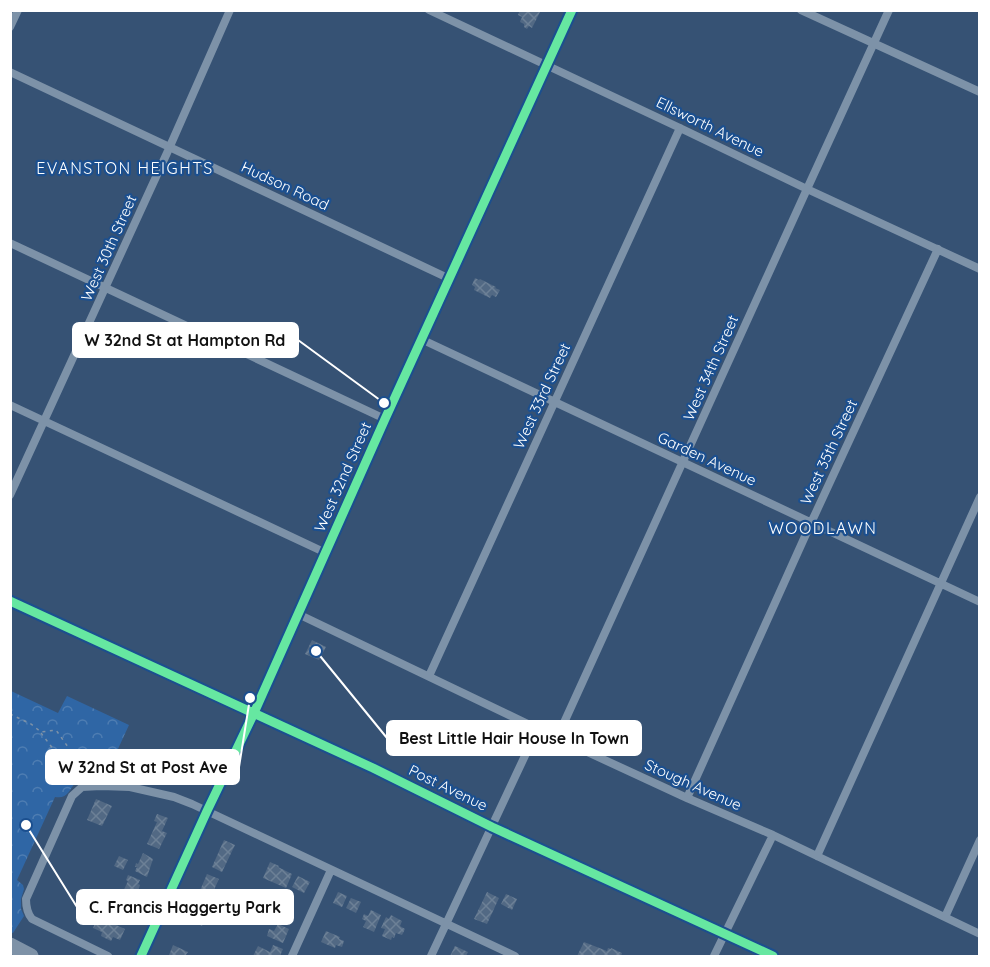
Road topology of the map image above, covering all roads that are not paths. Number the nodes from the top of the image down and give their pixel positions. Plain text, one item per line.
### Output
1 (18, 10) edge
2 (230, 10) edge
3 (429, 10) edge
4 (572, 10) edge
5 (801, 10) edge
6 (890, 10) edge
7 (440, 13) edge
8 (10, 27) edge
9 (874, 44) junction
10 (547, 65) junction
11 (10, 72) edge
12 (980, 92) edge
13 (680, 128) junction
14 (170, 146) junction
15 (807, 189) junction
16 (10, 243) edge
17 (938, 249) junction
18 (980, 269) edge
19 (450, 279) junction
20 (106, 287) junction
21 (423, 340) junction
22 (554, 403) junction
23 (10, 405) edge
24 (386, 419) junction
25 (44, 421) junction
26 (683, 462) junction
27 (10, 495) edge
28 (980, 497) edge
29 (812, 523) junction
30 (326, 553) junction
31 (940, 584) junction
32 (10, 601) edge
33 (980, 602) edge
34 (298, 614) junction
35 (429, 676) junction
36 (254, 713) junction
37 (538, 728) junction
38 (557, 738) junction
39 (687, 798) junction
40 (207, 811) junction
41 (492, 827) junction
42 (773, 835) junction
43 (980, 840) edge
44 (817, 856) junction
45 (331, 870) junction
46 (945, 917) junction
47 (446, 924) junction
48 (724, 934) junction
49 (980, 934) edge
50 (10, 945) edge
51 (10, 952) edge
52 (21, 957) edge
53 (32, 957) edge
54 (108, 957) edge
55 (141, 957) edge
56 (292, 957) edge
57 (431, 957) edge
58 (515, 957) edge
59 (714, 957) edge
60 (773, 957) edge

1 - 8 street
2 - 14 street, West 30th Street
3 - 7 street, Ellsworth Avenue
4 - 10 street, West 32nd Street
5 - 9 street
6 - 9 street, West 34th Street
7 - 10 street, Ellsworth Avenue
9 - 12 street
9 - 15 street, West 34th Street
10 - 13 street, Ellsworth Avenue
10 - 19 street, West 32nd Street
11 - 14 street, Hudson Road
13 - 15 street, Ellsworth Avenue
13 - 22 street, West 33rd Street
14 - 19 street, Hudson Road
14 - 20 street, West 30th Street
15 - 17 street, Ellsworth Avenue
15 - 26 street, West 34th Street
16 - 20 street
17 - 18 street, Ellsworth Avenue
17 - 29 street, West 35th Street
19 - 21 street, West 32nd Street
20 - 24 street
20 - 25 street, West 30th Street
21 - 22 street, Garden Avenue
21 - 24 street, West 32nd Street
22 - 26 street, Garden Avenue
22 - 35 street, West 33rd Street
23 - 25 street
24 - 30 street, West 32nd Street
25 - 27 street, West 30th Street
25 - 30 street
26 - 29 street, Garden Avenue
26 - 38 street, West 34th Street
28 - 31 street
29 - 31 street, Garden Avenue
29 - 39 street, West 35th Street
30 - 34 street, West 32nd Street
31 - 33 street, Garden Avenue
31 - 44 street
32 - 36 street, Post Avenue
34 - 35 street, Stough Avenue
34 - 36 street, West 32nd Street
35 - 37 street, Stough Avenue
36 - 40 street, West 32nd Street
36 - 41 street, Post Avenue
37 - 38 street, Stough Avenue
37 - 41 street
38 - 39 street, Stough Avenue
39 - 42 street, Stough Avenue
40 - 45 street
40 - 54 street
40 - 55 street, West 32nd Street
41 - 47 street
41 - 48 street, Post Avenue
42 - 44 street, Stough Avenue
42 - 48 street
43 - 46 street
44 - 46 street, Stough Avenue
45 - 47 street
45 - 56 street
46 - 49 street, Stough Avenue
47 - 57 street
47 - 58 street
48 - 59 street
48 - 60 street, Post Avenue
50 - 53 highway
51 - 52 highway

